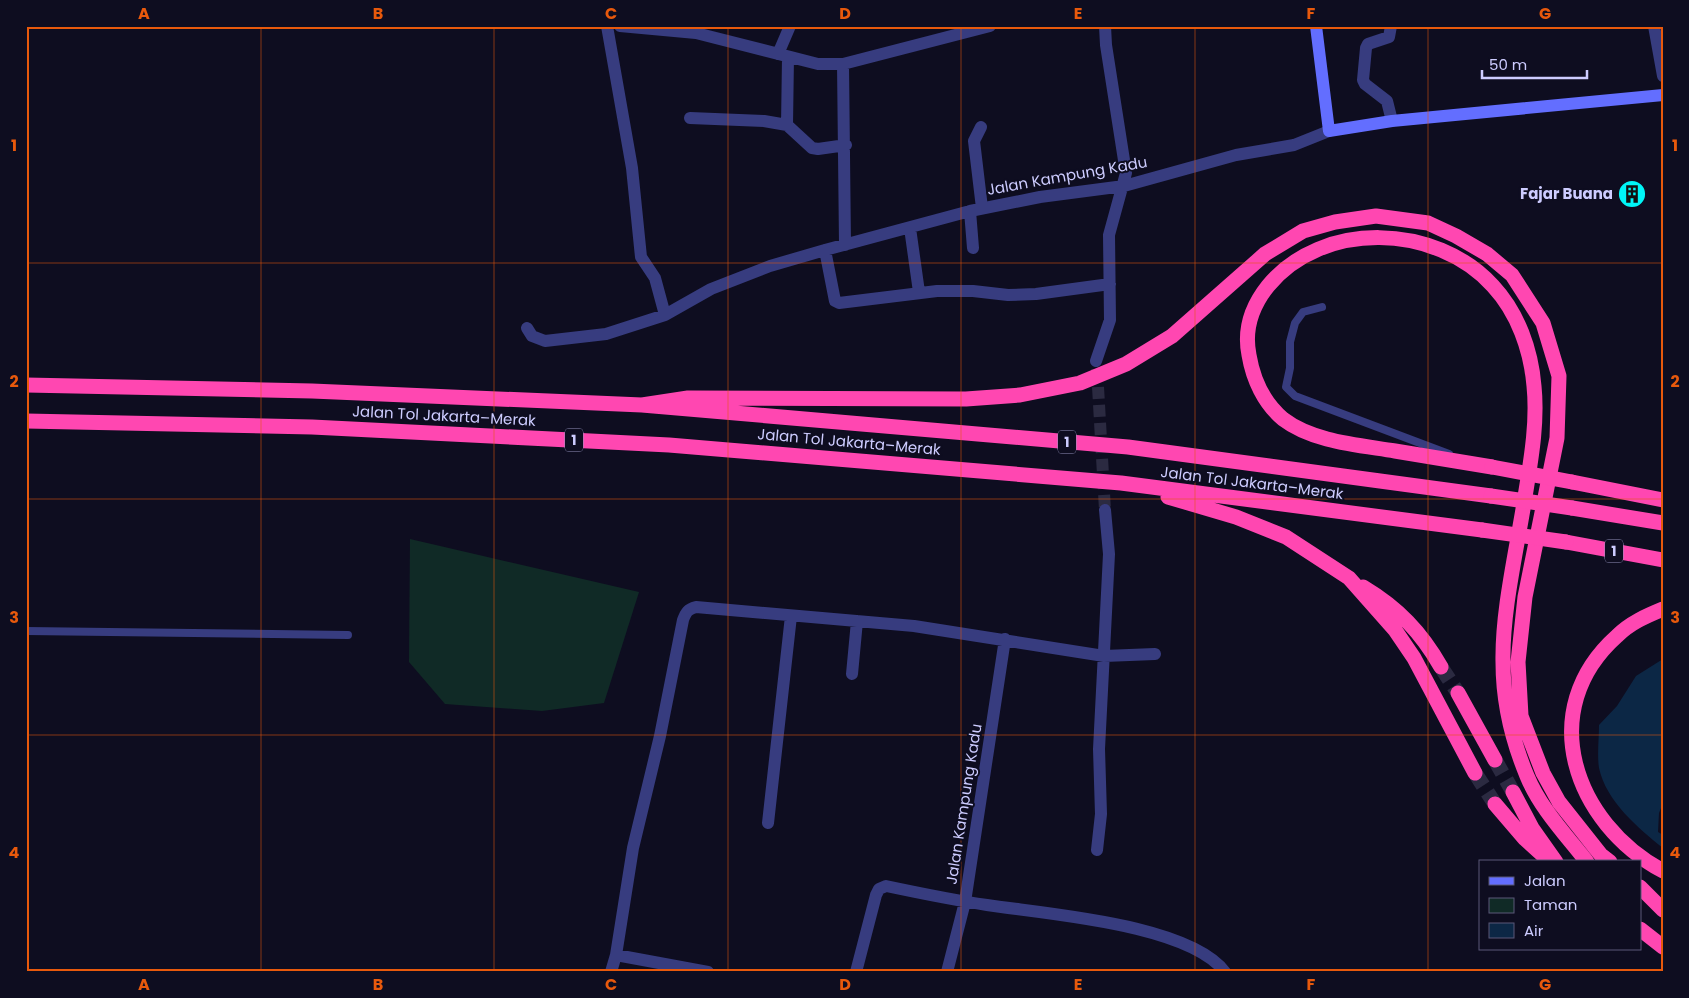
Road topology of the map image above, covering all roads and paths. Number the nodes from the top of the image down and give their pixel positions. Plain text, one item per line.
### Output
1 (607, 26) edge
2 (620, 26) edge
3 (790, 26) edge
4 (990, 26) edge
5 (1106, 26) edge
6 (1316, 26) edge
7 (1391, 26) edge
8 (1654, 26) edge
9 (783, 56) junction
10 (844, 64) junction
11 (1663, 76) edge
12 (1663, 95) edge
13 (690, 118) dead end
14 (1392, 121) junction
15 (787, 126) junction
16 (981, 126) dead end
17 (1329, 131) junction
18 (846, 145) junction
19 (1124, 186) junction
20 (976, 209) junction
21 (910, 228) junction
22 (845, 245) junction
23 (973, 248) dead end
24 (825, 250) junction
25 (1110, 284) junction
26 (919, 292) junction
27 (1322, 307) dead end
28 (665, 315) junction
29 (527, 328) dead end
30 (1096, 361) tunnel mouth
31 (26, 386) edge
32 (642, 405) junction
33 (26, 421) edge
34 (1485, 466) junction
35 (1121, 483) junction
36 (1663, 500) edge
37 (1105, 510) tunnel mouth
38 (1663, 523) edge
39 (1663, 560) edge
40 (1349, 578) junction
41 (1663, 609) edge
42 (791, 616) junction
43 (857, 622) junction
44 (26, 631) edge
45 (348, 635) dead end
46 (1006, 639) junction
47 (1155, 654) dead end
48 (1104, 656) junction
49 (1441, 667) tunnel mouth
50 (852, 674) dead end
51 (1458, 694) tunnel mouth
52 (1496, 760) tunnel mouth
53 (1475, 773) tunnel mouth
54 (1513, 792) tunnel mouth
55 (1495, 804) tunnel mouth
56 (768, 823) dead end
57 (1097, 850) dead end
58 (1548, 860) edge
59 (1555, 860) edge
60 (1585, 860) edge
61 (1607, 860) edge
62 (1663, 871) edge
63 (1642, 883) edge
64 (1642, 889) edge
65 (1663, 894) edge
66 (965, 902) junction
67 (1663, 910) edge
68 (1642, 931) edge
69 (1663, 947) edge
70 (616, 955) junction
71 (611, 972) edge
72 (708, 972) edge
73 (856, 972) edge
74 (947, 972) edge
75 (1225, 972) edge

1 - 28 street
2 - 9 street
3 - 9 street
4 - 10 street
5 - 19 street
6 - 17 street
7 - 14 street
8 - 11 street
9 - 10 street
9 - 15 street
10 - 18 street
12 - 14 street, Jalan Kampung Kadu
13 - 15 street
14 - 17 street, Jalan Kampung Kadu
15 - 18 street
16 - 20 street
17 - 19 street, Jalan Kampung Kadu
18 - 22 street
19 - 20 street, Jalan Kampung Kadu
19 - 25 street
20 - 21 street, Jalan Kampung Kadu
20 - 23 street
21 - 22 street, Jalan Kampung Kadu
21 - 26 street
22 - 24 street, Jalan Kampung Kadu
24 - 26 street
24 - 28 street, Jalan Kampung Kadu
25 - 26 street
25 - 30 street
27 - 34 lane
28 - 29 street, Jalan Kampung Kadu
31 - 32 highway, Jalan Tol Jakarta–Merak / 1
32 - 38 highway, Jalan Tol Jakarta–Merak / 1, bridge
32 - 61 highway
33 - 35 highway, Jalan Tol Jakarta–Merak / 1
34 - 36 highway, bridge
34 - 60 highway
35 - 39 highway, Jalan Tol Jakarta–Merak / 1, bridge
35 - 40 highway
37 - 48 street
40 - 49 highway
40 - 53 highway
41 - 62 highway
42 - 43 street
42 - 56 street
42 - 70 street
43 - 46 street
43 - 50 street
44 - 45 lane
46 - 48 street
46 - 66 street, Jalan Kampung Kadu
47 - 48 street
48 - 57 street
51 - 52 highway
54 - 59 highway
55 - 58 highway
63 - 65 highway
64 - 67 highway
66 - 73 street
66 - 74 street, Jalan Kampung Kadu
66 - 75 street
68 - 69 highway
70 - 71 street
70 - 72 street

